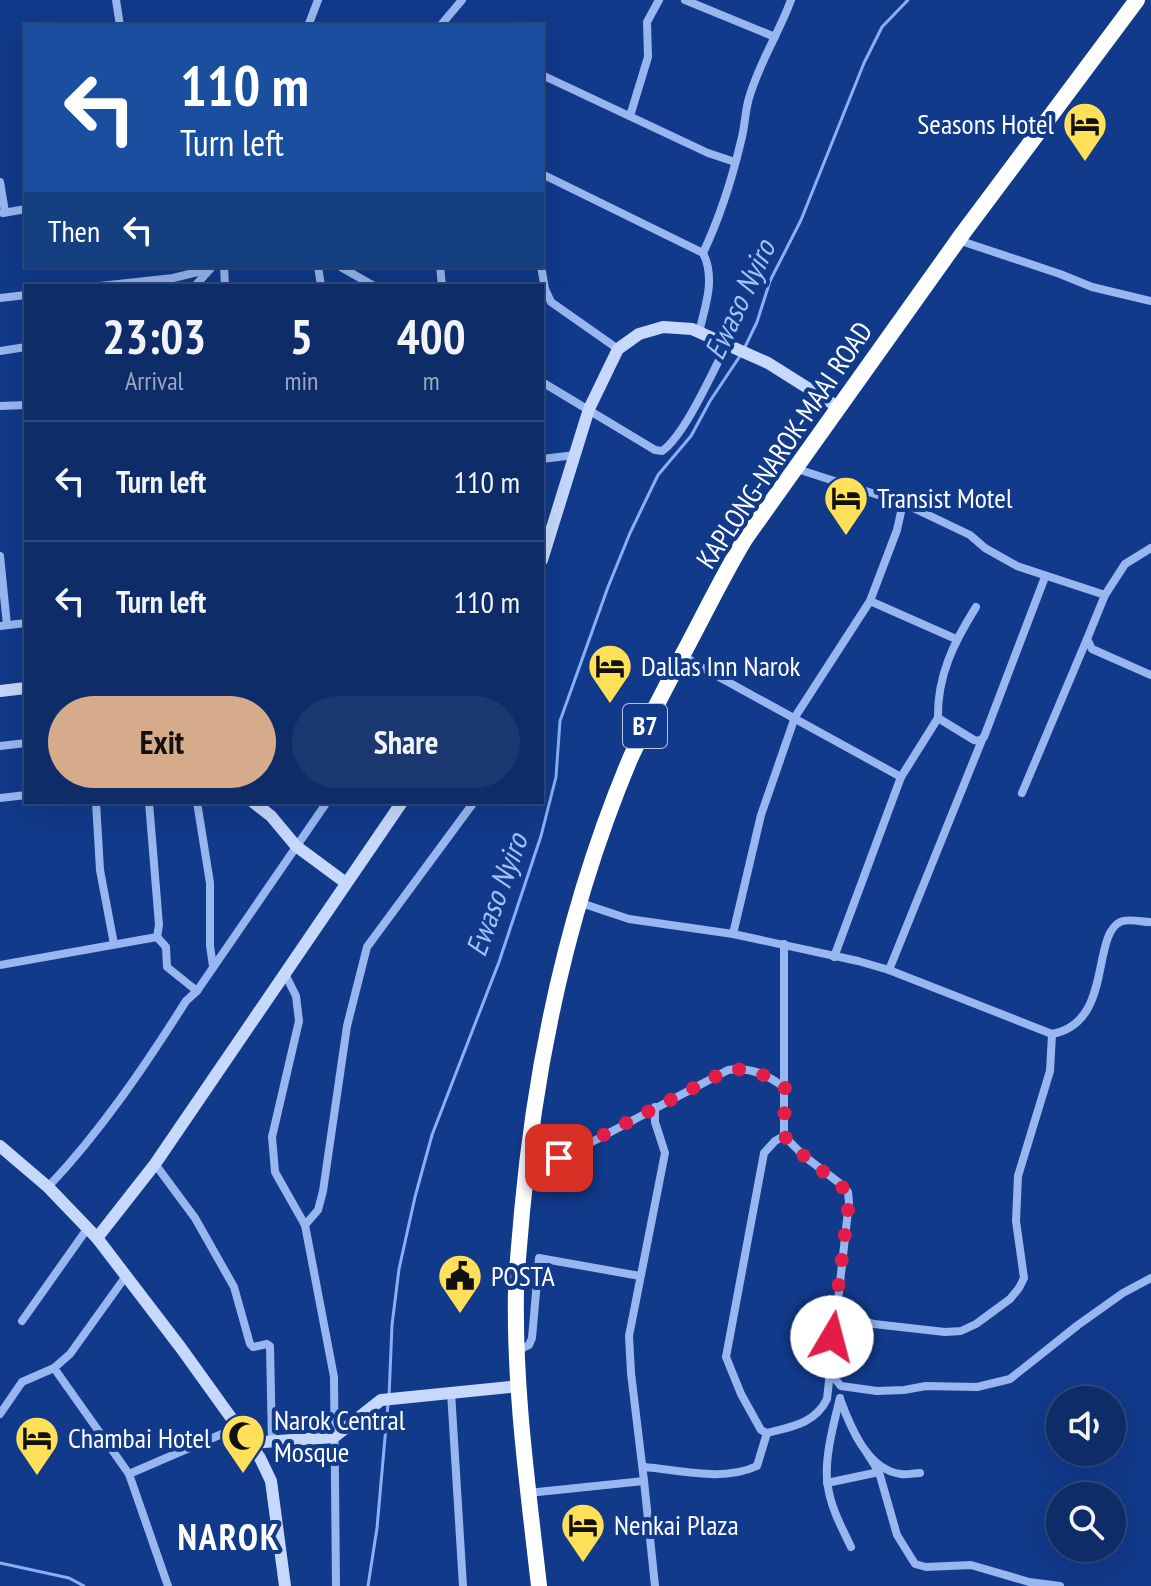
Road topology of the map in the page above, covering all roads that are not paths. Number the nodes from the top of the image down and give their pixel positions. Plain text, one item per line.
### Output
1 (116, 0) edge
2 (318, 0) edge
3 (462, 0) edge
4 (659, 0) edge
5 (685, 0) edge
6 (791, 0) edge
7 (1137, 0) edge
8 (120, 24) edge
9 (309, 24) edge
10 (443, 24) edge
11 (775, 37) junction
12 (544, 76) edge
13 (630, 116) junction
14 (735, 162) junction
15 (544, 175) edge
16 (0, 182) edge
17 (24, 209) edge
18 (2, 213) edge
19 (958, 240) junction
20 (703, 253) junction
21 (212, 268) edge
22 (342, 268) edge
23 (541, 268) edge
24 (118, 284) edge
25 (197, 284) edge
26 (370, 284) edge
27 (24, 295) edge
28 (0, 298) edge
29 (1151, 301) edge
30 (699, 332) junction
31 (727, 344) junction
32 (24, 347) edge
33 (618, 349) junction
34 (0, 351) edge
35 (544, 383) edge
36 (24, 405) edge
37 (0, 406) edge
38 (838, 407) junction
39 (589, 409) junction
40 (576, 455) junction
41 (544, 459) edge
42 (793, 468) junction
43 (903, 503) junction
44 (1151, 548) edge
45 (544, 554) edge
46 (0, 556) edge
47 (1045, 577) junction
48 (1105, 595) junction
49 (870, 601) junction
50 (976, 607) dead end
51 (24, 623) edge
52 (3, 626) edge
53 (956, 639) junction
54 (1087, 639) junction
55 (683, 655) junction
56 (1151, 675) edge
57 (24, 688) edge
58 (0, 691) edge
59 (795, 717) junction
60 (938, 718) junction
61 (982, 740) junction
62 (24, 743) edge
63 (0, 746) edge
64 (901, 777) junction
65 (1022, 793) dead end
66 (24, 795) edge
67 (0, 798) edge
68 (96, 804) edge
69 (149, 804) edge
70 (197, 804) edge
71 (256, 804) edge
72 (326, 804) edge
73 (401, 804) edge
74 (473, 804) edge
75 (296, 846) junction
76 (346, 883) junction
77 (581, 903) junction
78 (1151, 922) edge
79 (733, 934) junction
80 (157, 937) junction
81 (114, 944) junction
82 (784, 944) junction
83 (834, 957) junction
84 (0, 965) edge
85 (213, 967) junction
86 (889, 970) junction
87 (284, 972) junction
88 (197, 991) junction
89 (1052, 1034) junction
90 (785, 1088) junction
91 (655, 1107) junction
92 (784, 1136) junction
93 (0, 1146) edge
94 (527, 1158) junction
95 (155, 1164) junction
96 (48, 1187) junction
97 (305, 1225) junction
98 (92, 1233) junction
99 (126, 1276) junction
100 (640, 1276) junction
101 (1151, 1278) edge
102 (836, 1312) junction
103 (22, 1321) dead end
104 (517, 1351) junction
105 (54, 1368) junction
106 (830, 1373) junction
107 (519, 1386) junction
108 (841, 1386) junction
109 (451, 1392) junction
110 (840, 1398) junction
111 (0, 1414) edge
112 (238, 1427) junction
113 (767, 1433) junction
114 (334, 1437) junction
115 (250, 1443) junction
116 (272, 1443) junction
117 (867, 1453) junction
118 (644, 1467) junction
119 (879, 1472) junction
120 (920, 1473) dead end
121 (129, 1474) junction
122 (644, 1481) junction
123 (827, 1483) junction
124 (528, 1493) junction
125 (851, 1547) dead end
126 (168, 1586) edge
127 (285, 1586) edge
128 (336, 1586) edge
129 (463, 1586) edge
130 (539, 1586) edge
131 (655, 1586) edge
132 (1060, 1586) edge

1 - 8 street
2 - 9 street
3 - 10 street
4 - 13 street
5 - 11 street
6 - 11 street
7 - 19 highway, KAPLONG-NAROK-MAAI ROAD / B7
11 - 14 street
12 - 13 street
13 - 14 street
14 - 20 street
15 - 20 street
16 - 18 street
17 - 18 street
19 - 29 street
19 - 38 highway, KAPLONG-NAROK-MAAI ROAD / B7
20 - 30 street
21 - 24 street
21 - 25 street
22 - 26 street
23 - 33 street
27 - 28 street
30 - 31 street
30 - 33 street
31 - 38 street
31 - 39 street
32 - 34 street
33 - 39 street
35 - 39 street
36 - 37 street
38 - 42 highway, KAPLONG-NAROK-MAAI ROAD / B7
39 - 40 street
40 - 41 street
40 - 45 street
42 - 43 street
42 - 55 highway, KAPLONG-NAROK-MAAI ROAD / B7
43 - 47 street
43 - 49 street
44 - 48 street
46 - 52 street
47 - 48 street
47 - 61 street
48 - 54 street
49 - 53 street
49 - 59 street
50 - 53 street
51 - 52 street
53 - 60 street
54 - 56 street
54 - 65 street
55 - 59 street
55 - 77 highway, KAPLONG-NAROK-MAAI ROAD / B7
57 - 58 street
59 - 64 street
59 - 79 street
60 - 61 street
60 - 64 street
61 - 86 street
62 - 63 street
64 - 83 street
66 - 67 street
68 - 81 street
69 - 80 street
70 - 85 street
71 - 75 street
72 - 75 street
73 - 76 street
74 - 97 street
75 - 76 street
75 - 85 street
76 - 87 street
77 - 79 street
77 - 94 highway, KAPLONG-NAROK-MAAI ROAD / B7
78 - 89 street
79 - 82 street
80 - 81 street
80 - 88 street
81 - 84 street
82 - 83 street
82 - 90 street
83 - 86 street
85 - 88 street
86 - 89 street
87 - 95 street
87 - 97 street
88 - 96 street
89 - 102 street
90 - 91 street
90 - 92 street
91 - 94 street
91 - 100 street
92 - 102 street
92 - 113 street
93 - 96 street
94 - 104 highway, KAPLONG-NAROK-MAAI ROAD / B7
95 - 98 street
95 - 116 street
96 - 98 street
97 - 114 street
98 - 99 street
98 - 103 street
99 - 105 street
99 - 112 street
100 - 104 street
100 - 118 street
101 - 108 street
102 - 106 street
104 - 107 highway, KAPLONG-NAROK-MAAI ROAD / B7
105 - 111 street
105 - 121 street
106 - 108 street
106 - 113 street
107 - 109 street
107 - 124 highway, KAPLONG-NAROK-MAAI ROAD / B7
108 - 110 street
109 - 114 street
109 - 129 street
110 - 117 street
110 - 123 street
112 - 115 street
112 - 121 street
113 - 118 street
114 - 116 street
114 - 128 street
115 - 116 street
115 - 127 street
117 - 119 street
117 - 120 street
118 - 122 street
119 - 123 street
119 - 132 street
121 - 126 street
122 - 124 street
122 - 131 street
123 - 125 street
124 - 130 highway, KAPLONG-NAROK-MAAI ROAD / B7

